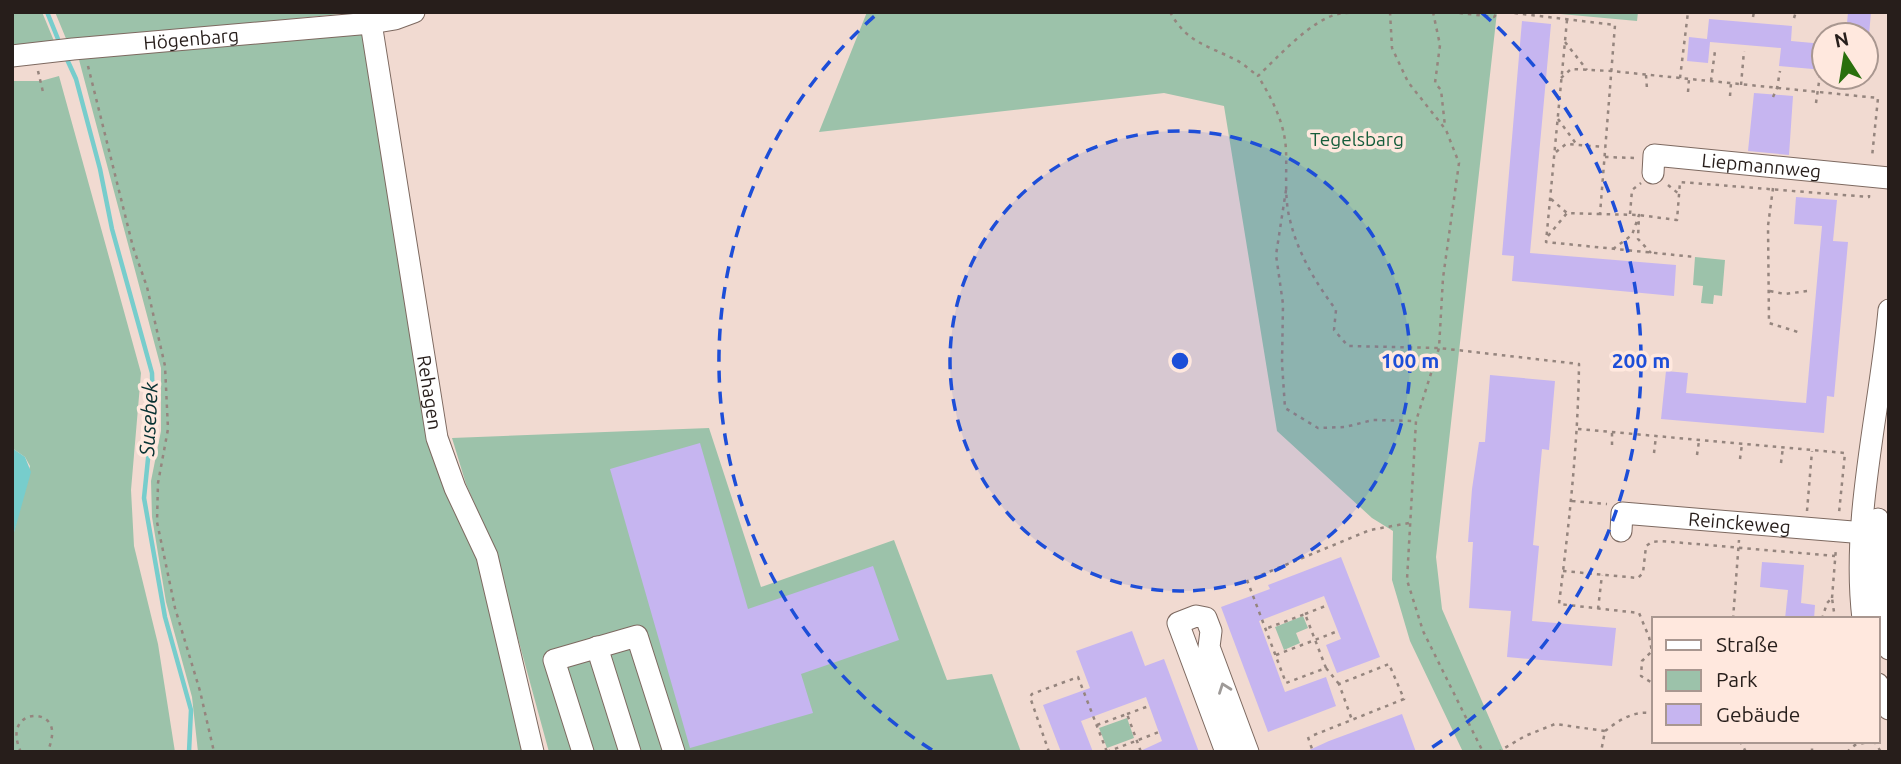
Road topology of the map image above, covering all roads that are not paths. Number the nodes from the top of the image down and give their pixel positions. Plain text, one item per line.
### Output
1 (414, 12) edge
2 (371, 23) junction
3 (31, 54) edge
4 (1653, 164) road end
5 (1880, 176) edge
6 (1888, 325) edge
7 (1889, 412) edge
8 (1621, 531) dead end
9 (1870, 533) junction
10 (1863, 617) edge
11 (597, 647) junction
12 (1889, 649) edge
13 (1880, 689) edge
14 (1889, 709) edge
15 (533, 752) edge
16 (583, 752) edge
17 (630, 752) edge
18 (674, 752) edge
19 (1226, 752) edge
20 (1248, 752) edge

1 - 2 street, Högenbarg
2 - 3 street, Högenbarg
2 - 15 street, Rehagen
4 - 5 street, Liepmannweg
6 - 9 street
7 - 9 street
8 - 9 street, Reinckeweg
9 - 10 street
9 - 12 street
11 - 16 street
11 - 17 street
11 - 18 street
13 - 14 street
20 -> 19 street

